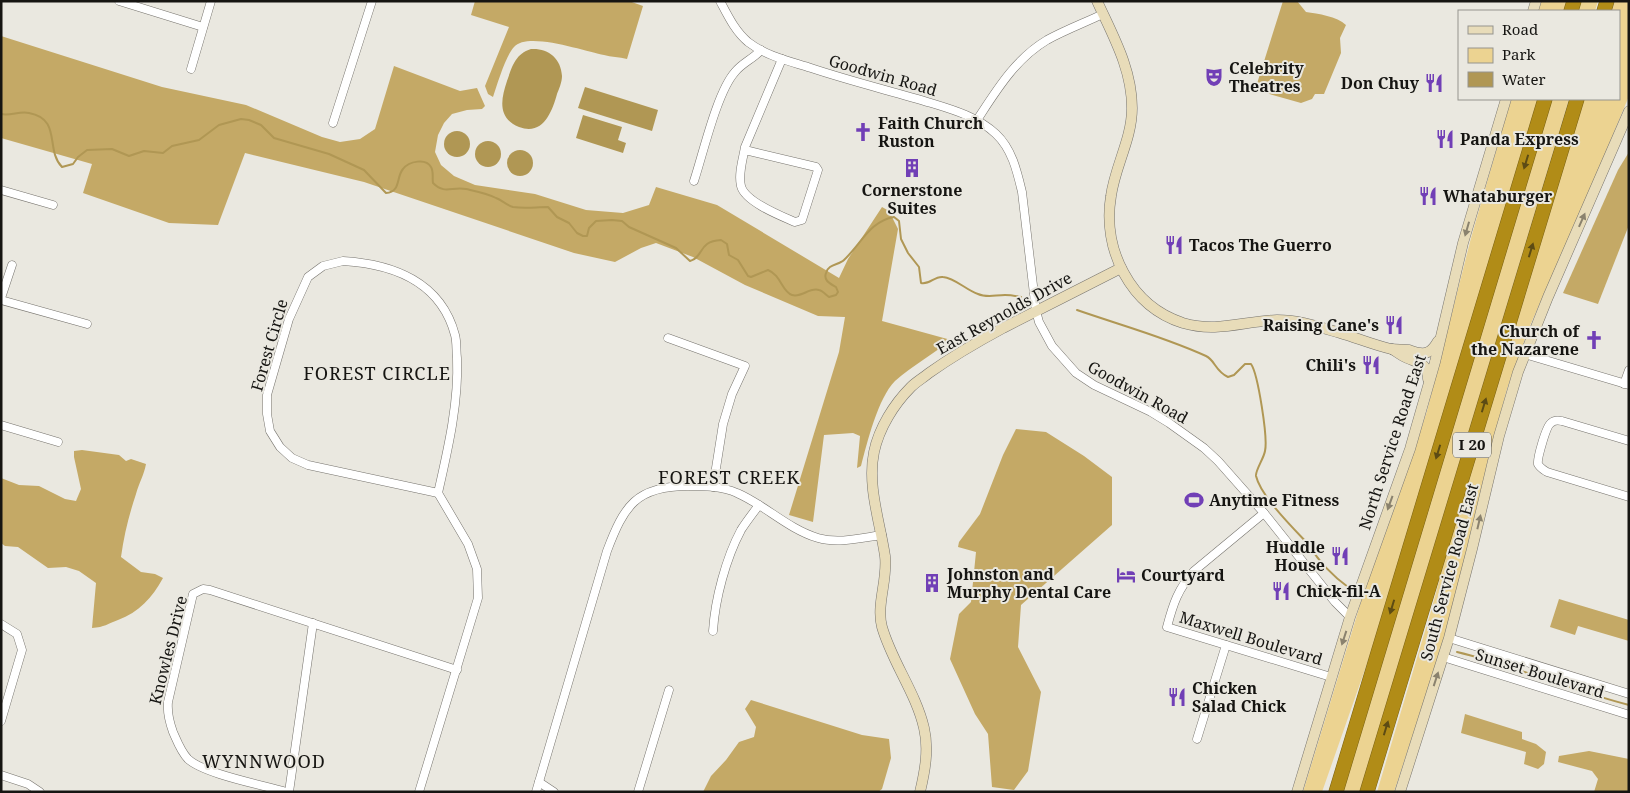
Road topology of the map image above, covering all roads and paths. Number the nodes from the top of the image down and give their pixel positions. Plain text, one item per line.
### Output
1 (119, 1) edge
2 (211, 1) edge
3 (372, 1) edge
4 (720, 1) edge
5 (1097, 1) edge
6 (1103, 14) junction
7 (203, 27) junction
8 (761, 50) junction
9 (782, 59) junction
10 (190, 69) dead end
11 (1506, 100) edge
12 (1545, 100) edge
13 (1577, 100) edge
14 (1629, 111) edge
15 (977, 120) junction
16 (333, 123) dead end
17 (1627, 123) edge
18 (745, 150) junction
19 (694, 181) dead end
20 (1, 190) edge
21 (53, 205) dead end
22 (12, 265) dead end
23 (1121, 268) junction
24 (1, 299) edge
25 (1036, 312) junction
26 (87, 324) dead end
27 (1441, 334) junction
28 (668, 338) dead end
29 (1391, 349) junction
30 (1525, 354) junction
31 (1629, 370) edge
32 (1627, 384) edge
33 (1428, 387) junction
34 (1, 425) edge
35 (58, 442) dead end
36 (1629, 442) edge
37 (713, 487) junction
38 (438, 493) junction
39 (1629, 497) edge
40 (759, 505) junction
41 (1264, 513) junction
42 (882, 535) junction
43 (1350, 617) junction
44 (313, 623) junction
45 (1, 624) edge
46 (713, 631) dead end
47 (1449, 638) junction
48 (1226, 645) junction
49 (1443, 658) junction
50 (457, 670) junction
51 (1331, 677) junction
52 (670, 690) dead end
53 (1629, 694) edge
54 (1629, 715) edge
55 (1, 721) edge
56 (1357, 723) junction
57 (1197, 740) dead end
58 (1, 775) edge
59 (539, 782) junction
60 (40, 792) edge
61 (287, 792) edge
62 (419, 792) edge
63 (536, 792) edge
64 (554, 792) edge
65 (638, 792) edge
66 (920, 792) edge
67 (1297, 792) edge
68 (1329, 792) edge
69 (1336, 792) edge
70 (1368, 792) edge
71 (1400, 792) edge

1 - 7 street
2 - 7 street
3 - 16 street
4 - 8 street, Goodwin Road
5 - 6 main road
6 - 15 street
6 - 23 main road
7 - 10 street
8 - 9 street, Goodwin Road
8 - 19 street
9 - 15 street, Goodwin Road
9 - 18 street
11 -> 27 main road, North Service Road East
12 -> 56 highway, I 20
70 -> 13 highway, I 20
14 - 17 main road, South Service Road East
15 - 25 street, Goodwin Road
30 -> 17 main road, South Service Road East
18 - 18 street
20 - 21 street
22 - 24 street
23 - 25 main road, East Reynolds Drive
23 - 29 main road
24 - 26 street
25 - 41 street, Goodwin Road
25 - 42 main road, East Reynolds Drive
27 - 29 main road
27 - 33 main road, North Service Road East
28 - 37 street
29 - 33 main road
30 - 32 street
47 -> 30 main road, South Service Road East
31 - 32 street
33 -> 43 main road, North Service Road East
34 - 35 street
36 - 39 street
37 - 40 street
37 - 59 street
38 - 38 street, Forest Circle
38 - 50 street
40 - 42 street
40 - 46 street
41 - 43 street, Goodwin Road
41 - 48 street, Maxwell Boulevard
42 - 66 main road, East Reynolds Drive
43 -> 51 main road, North Service Road East
44 - 50 street, Knowles Drive
44 - 61 street
44 - 61 street, Knowles Drive
45 - 55 street
47 - 49 main road, South Service Road East
47 - 53 street, Sunset Boulevard
48 - 51 street, Maxwell Boulevard
48 - 57 street
49 - 54 street, Sunset Boulevard
71 -> 49 main road, South Service Road East
50 - 62 street
51 - 67 main road, North Service Road East
52 - 65 street
56 - 68 highway
56 - 69 highway, I 20
58 - 60 street
59 - 63 street
59 - 64 street

